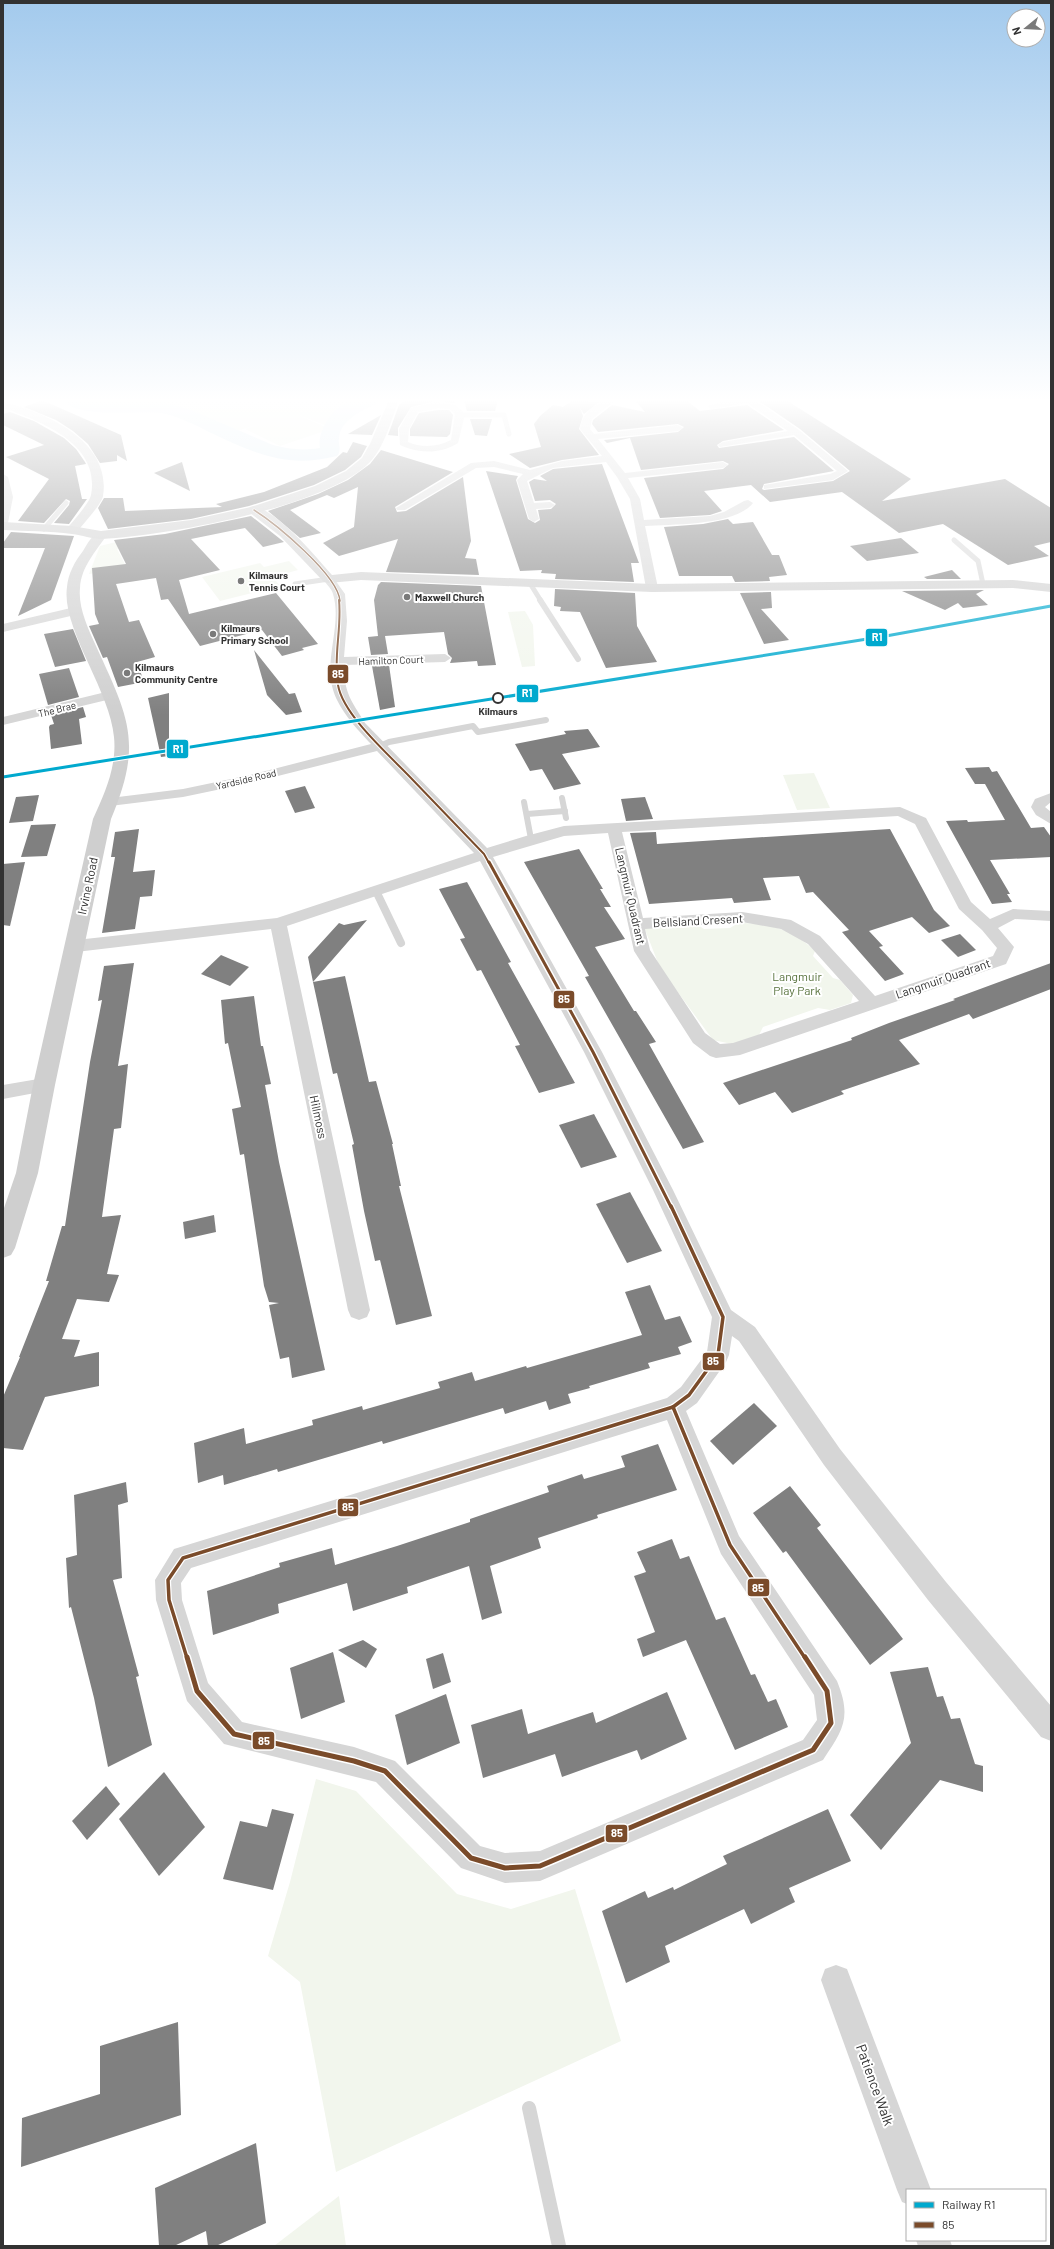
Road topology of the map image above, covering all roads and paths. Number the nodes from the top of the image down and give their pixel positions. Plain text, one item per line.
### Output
1 (6, 505) edge
2 (64, 505) edge
3 (91, 505) edge
4 (269, 505) edge
5 (406, 505) edge
6 (426, 505) edge
7 (550, 505) dead end
8 (636, 505) edge
9 (744, 505) edge
10 (429, 506) dead end
11 (530, 507) joint
12 (401, 508) dead end
13 (254, 510) junction
14 (534, 519) dead end
15 (3, 523) edge
16 (640, 523) junction
17 (3, 526) edge
18 (44, 529) junction
19 (72, 530) junction
20 (101, 535) junction
21 (954, 540) dead end
22 (329, 579) junction
23 (295, 584) dead end
24 (983, 584) junction
25 (531, 585) junction
26 (652, 588) junction
27 (1051, 588) edge
28 (75, 611) junction
29 (3, 628) edge
30 (445, 658) dead end
31 (578, 659) dead end
32 (337, 661) junction
33 (110, 695) junction
34 (546, 720) dead end
35 (3, 721) edge
36 (380, 746) junction
37 (1051, 797) edge
38 (562, 798) dead end
39 (110, 802) junction
40 (524, 802) dead end
41 (527, 814) junction
42 (1051, 819) edge
43 (614, 828) junction
44 (531, 838) junction
45 (484, 854) junction
46 (376, 891) junction
47 (1051, 916) edge
48 (278, 924) junction
49 (636, 924) junction
50 (988, 926) junction
51 (401, 943) dead end
52 (76, 946) junction
53 (871, 1003) junction
54 (44, 1085) junction
55 (3, 1092) edge
56 (3, 1248) edge
57 (359, 1310) dead end
58 (723, 1317) junction
59 (672, 1406) junction
60 (1051, 1727) edge
61 (836, 1980) dead end
62 (529, 2108) dead end
63 (914, 2189) edge
64 (559, 2246) edge

1 - 15 street
2 - 18 lane
3 - 19 main road
4 - 13 main road
5 - 12 street
6 - 10 street
7 - 11 street
8 - 16 street
9 - 16 street
11 - 14 street
13 - 20 main road
13 - 22 main road
16 - 26 street
17 - 18 main road
18 - 19 main road
19 - 20 main road
20 - 28 main road, Irvine Road
21 - 24 lane
22 - 23 lane
22 - 25 main road
22 - 32 street
24 - 26 main road
24 - 27 main road
25 - 26 main road
25 - 31 lane
28 - 29 street
28 - 33 main road, Irvine Road
30 - 32 street, Hamilton Court
32 - 36 street
33 - 35 street, The Brae
33 - 39 main road, Irvine Road
34 - 36 lane
36 - 39 street, Yardside Road
36 - 45 street
37 - 42 street
38 - 41 lane
39 - 52 main road, Irvine Road
40 - 41 lane
41 - 44 lane
43 - 44 street, Langmuir Quadrant
43 - 49 street, Langmuir Quadrant
43 - 50 street, Langmuir Quadrant
44 - 45 street, Langmuir Quadrant
45 - 46 street
45 - 58 street
46 - 48 street
46 - 51 lane
47 - 50 street
48 - 52 street
48 - 57 street, Hillmoss
49 - 53 street, Bellsland Cresent
49 - 53 street, Langmuir Quadrant
50 - 53 street, Langmuir Quadrant
52 - 54 main road, Irvine Road
54 - 55 street
54 - 56 main road, Irvine Road
58 - 59 street
58 - 60 street
59 - 59 street
61 - 63 street, Patience Walk
62 - 64 lane

